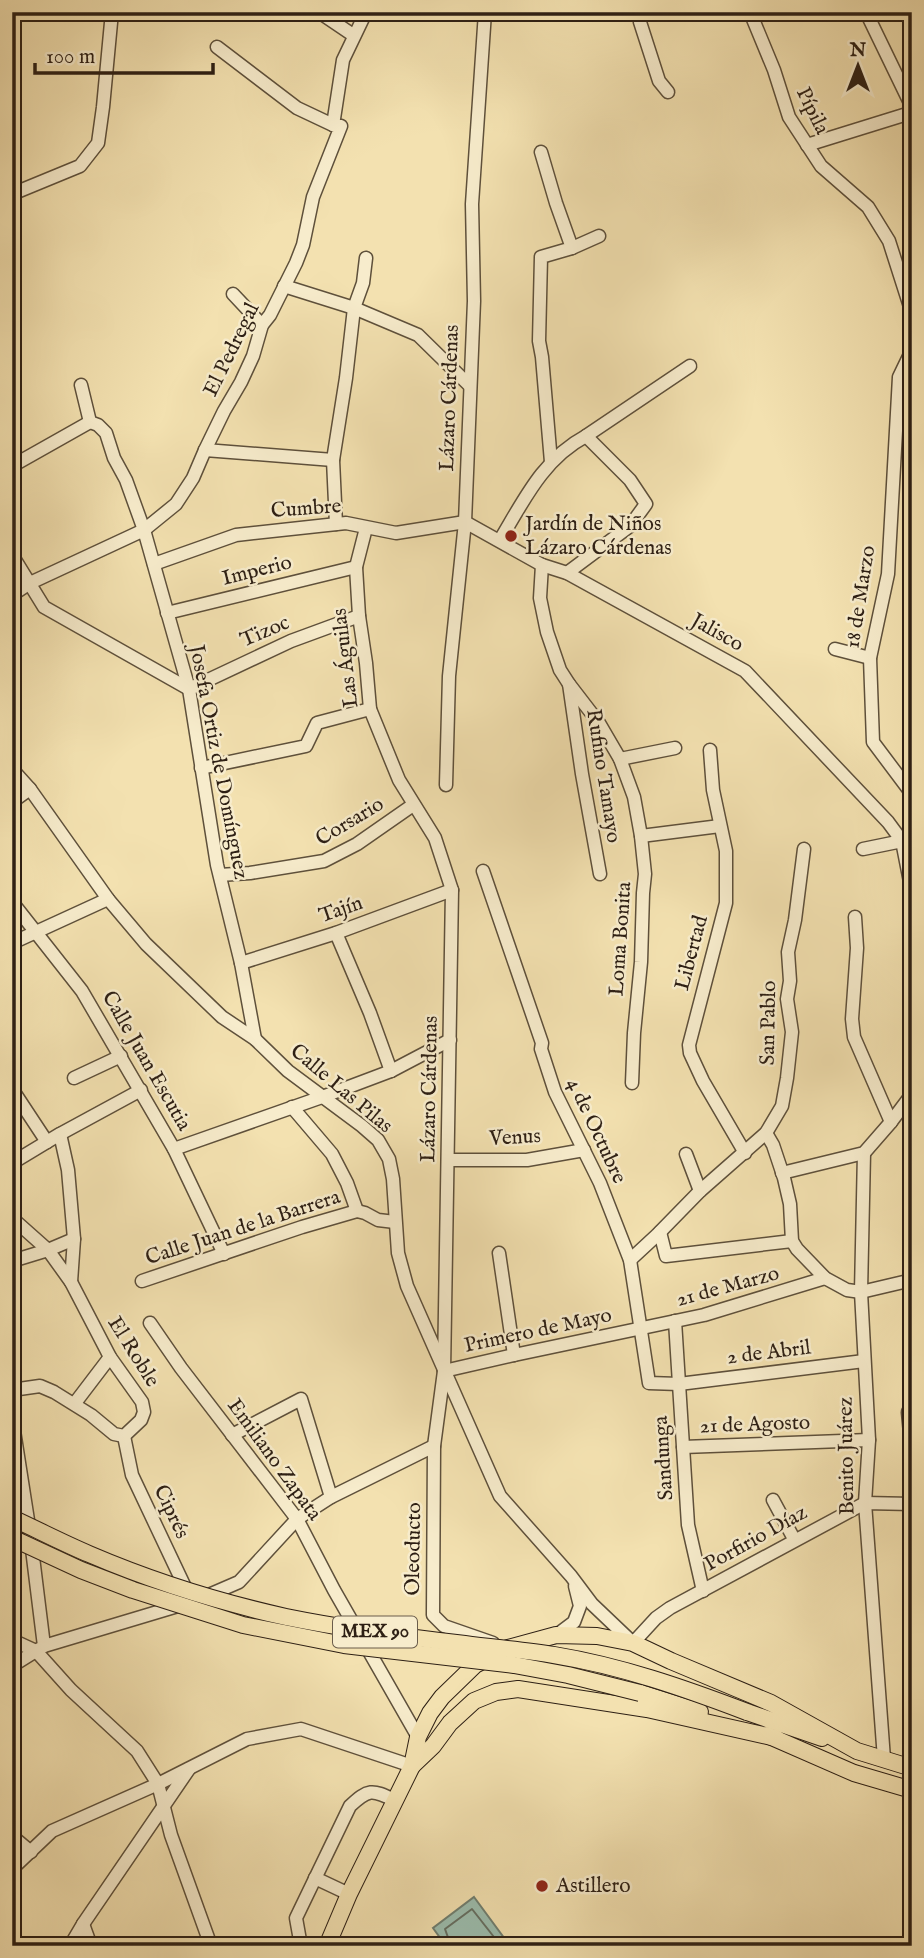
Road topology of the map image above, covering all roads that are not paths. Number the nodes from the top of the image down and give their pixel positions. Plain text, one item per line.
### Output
1 (112, 12) edge
2 (319, 12) edge
3 (366, 12) edge
4 (485, 12) edge
5 (640, 12) edge
6 (750, 12) edge
7 (868, 13) edge
8 (354, 35) junction
9 (217, 47) dead end
10 (668, 92) dead end
11 (911, 105) edge
12 (333, 125) junction
13 (807, 145) junction
14 (541, 152) dead end
15 (12, 194) edge
16 (600, 236) dead end
17 (572, 248) junction
18 (366, 258) dead end
19 (284, 286) junction
20 (233, 293) dead end
21 (354, 308) junction
22 (912, 313) edge
23 (262, 325) junction
24 (912, 350) edge
25 (690, 366) dead end
26 (80, 385) dead end
27 (469, 385) junction
28 (899, 398) junction
29 (912, 408) edge
30 (89, 422) junction
31 (586, 436) junction
32 (205, 450) junction
33 (333, 460) junction
34 (551, 462) junction
35 (12, 466) edge
36 (465, 522) junction
37 (336, 524) junction
38 (366, 528) junction
39 (144, 530) junction
40 (500, 540) junction
41 (12, 555) edge
42 (154, 564) junction
43 (542, 565) junction
44 (356, 567) junction
45 (567, 573) junction
46 (30, 583) junction
47 (12, 595) edge
48 (167, 613) junction
49 (359, 616) junction
50 (835, 649) dead end
51 (870, 657) junction
52 (569, 684) junction
53 (189, 689) junction
54 (370, 709) junction
55 (675, 748) dead end
56 (710, 750) dead end
57 (620, 759) junction
58 (201, 768) junction
59 (12, 769) edge
60 (446, 785) dead end
61 (30, 789) junction
62 (910, 789) edge
63 (12, 802) edge
64 (416, 811) junction
65 (720, 826) junction
66 (641, 836) junction
67 (907, 840) edge
68 (804, 849) dead end
69 (863, 849) dead end
70 (483, 871) dead end
71 (600, 874) dead end
72 (220, 875) junction
73 (452, 890) junction
74 (912, 892) edge
75 (108, 899) junction
76 (12, 902) edge
77 (855, 917) dead end
78 (36, 932) junction
79 (337, 933) junction
80 (12, 943) edge
81 (241, 963) junction
82 (255, 1039) junction
83 (450, 1040) junction
84 (121, 1056) junction
85 (391, 1070) junction
86 (74, 1078) dead end
87 (632, 1083) dead end
88 (12, 1089) edge
89 (142, 1090) junction
90 (912, 1094) edge
91 (322, 1097) junction
92 (292, 1107) junction
93 (891, 1122) junction
94 (766, 1133) junction
95 (60, 1134) junction
96 (47, 1142) junction
97 (174, 1149) junction
98 (584, 1150) junction
99 (745, 1153) junction
100 (864, 1153) junction
101 (686, 1154) dead end
102 (448, 1160) junction
103 (12, 1163) edge
104 (782, 1173) junction
105 (700, 1191) junction
106 (357, 1212) junction
107 (12, 1218) edge
108 (395, 1222) junction
109 (660, 1232) junction
110 (74, 1239) junction
111 (792, 1241) junction
112 (48, 1250) junction
113 (499, 1253) dead end
114 (224, 1254) junction
115 (630, 1260) junction
116 (12, 1261) edge
117 (825, 1278) junction
118 (912, 1280) edge
119 (142, 1281) dead end
120 (71, 1282) junction
121 (861, 1292) junction
122 (675, 1321) junction
123 (150, 1323) dead end
124 (640, 1329) junction
125 (514, 1354) junction
126 (110, 1357) junction
127 (864, 1361) junction
128 (443, 1371) junction
129 (679, 1384) junction
130 (12, 1390) edge
131 (75, 1403) junction
132 (912, 1405) edge
133 (12, 1418) edge
134 (232, 1434) junction
135 (124, 1436) junction
136 (869, 1440) junction
137 (434, 1446) junction
138 (683, 1447) junction
139 (912, 1455) edge
140 (331, 1497) junction
141 (773, 1500) dead end
142 (865, 1503) junction
143 (912, 1504) edge
144 (12, 1518) edge
145 (297, 1519) junction
146 (12, 1538) edge
147 (794, 1539) junction
148 (571, 1576) junction
149 (703, 1591) junction
150 (192, 1602) junction
151 (556, 1635) junction
152 (12, 1640) edge
153 (633, 1643) junction
154 (40, 1648) junction
155 (503, 1650) junction
156 (533, 1662) junction
157 (12, 1665) edge
158 (534, 1690) junction
159 (418, 1737) junction
160 (776, 1738) junction
161 (857, 1751) junction
162 (884, 1759) junction
163 (412, 1766) junction
164 (189, 1768) junction
165 (912, 1768) edge
166 (158, 1784) junction
167 (912, 1790) edge
168 (394, 1800) junction
169 (164, 1807) junction
170 (12, 1836) edge
171 (32, 1853) junction
172 (12, 1869) edge
173 (315, 1878) junction
174 (349, 1894) junction
175 (83, 1924) junction
176 (70, 1946) edge
177 (91, 1946) edge
178 (211, 1946) edge
179 (301, 1946) edge
180 (327, 1946) edge

1 - 15 street
2 - 8 street
3 - 8 street, El Pedregal
4 - 27 street, Lázaro Cárdenas
5 - 10 street
6 - 13 street, Pípila
7 - 11 street
8 - 12 street, El Pedregal
9 - 12 street
11 - 13 street
12 - 19 street, El Pedregal
13 - 22 street, Pípila
14 - 17 street
16 - 17 street
17 - 34 street
18 - 21 street
19 - 21 street
19 - 23 street, El Pedregal
20 - 23 street
21 - 27 street
21 - 33 street
23 - 32 street, El Pedregal
24 - 28 street, 18 de Marzo
25 - 31 street
26 - 30 street, Josefa Ortiz de Domínguez
27 - 36 street, Lázaro Cárdenas
28 - 29 street
28 - 51 street, 18 de Marzo
30 - 35 street
30 - 39 street, Josefa Ortiz de Domínguez
31 - 34 street
31 - 45 street
32 - 33 street
32 - 39 street, El Pedregal
33 - 37 street
34 - 40 street
36 - 38 street, Cumbre
36 - 40 street, Jalisco
36 - 60 street, Lázaro Cárdenas
37 - 38 street, Cumbre
37 - 42 street, Cumbre
38 - 44 street, Las Águilas
39 - 42 street, Josefa Ortiz de Domínguez
39 - 46 street, El Pedregal
40 - 43 street, Jalisco
41 - 46 street
42 - 48 street, Josefa Ortiz de Domínguez
43 - 45 street, Jalisco
43 - 52 street
44 - 48 street, Imperio
44 - 49 street, Las Águilas
45 - 67 street, Jalisco
46 - 47 street, El Pedregal
46 - 53 street
48 - 53 street, Josefa Ortiz de Domínguez
49 - 53 street, Tizoc
49 - 54 street, Las Águilas
50 - 51 street
51 - 62 street, 18 de Marzo
52 - 57 street, Loma Bonita
52 - 71 street, Rufino Tamayo
53 - 58 street, Josefa Ortiz de Domínguez
54 - 58 street
54 - 64 street, Las Águilas
55 - 57 street
56 - 65 street, Libertad
57 - 66 street, Loma Bonita
58 - 72 street, Josefa Ortiz de Domínguez
59 - 61 street, Calle Las Pilas
61 - 63 street
61 - 75 street, Calle Las Pilas
64 - 72 street, Corsario
64 - 73 street, Lázaro Cárdenas
65 - 66 street
65 - 99 street, Libertad
66 - 87 street, Loma Bonita
67 - 69 street
67 - 74 street
68 - 94 street, San Pablo
70 - 98 street, 4 de Octubre
72 - 81 street, Josefa Ortiz de Domínguez
73 - 79 street, Tajín
73 - 83 street, Lázaro Cárdenas
75 - 78 street
75 - 82 street, Calle Las Pilas
76 - 78 street, Calle Juan Escutia
77 - 93 street
78 - 80 street
78 - 84 street, Calle Juan Escutia
79 - 81 street, Tajín
79 - 85 street
81 - 82 street, Josefa Ortiz de Domínguez
82 - 91 street, Calle Las Pilas
83 - 85 street
83 - 102 street, Lázaro Cárdenas
84 - 86 street
84 - 89 street, Calle Juan Escutia
85 - 91 street
88 - 96 street
89 - 95 street
89 - 97 street, Calle Juan Escutia
90 - 93 street
91 - 92 street
91 - 108 street, Calle Las Pilas
92 - 97 street
92 - 106 street
93 - 100 street
94 - 99 street, San Pablo
94 - 104 street
95 - 96 street
95 - 110 street
96 - 103 street
97 - 114 street, Calle Juan Escutia
98 - 102 street, Venus
98 - 115 street, 4 de Octubre
99 - 105 street, San Pablo
100 - 104 street
100 - 121 street, Benito Juárez
101 - 105 street
102 - 128 street, Lázaro Cárdenas
104 - 111 street
105 - 109 street, San Pablo
106 - 108 street, Calle Juan de la Barrera
106 - 114 street, Calle Juan de la Barrera
107 - 112 street, El Roble
108 - 128 street, Calle Las Pilas
109 - 111 street
109 - 115 street, San Pablo
110 - 112 street
110 - 120 street
111 - 117 street
112 - 116 street
112 - 120 street, El Roble
113 - 125 street
114 - 119 street, Calle Juan de la Barrera
115 - 124 street, 4 de Octubre
117 - 121 street
117 - 122 street, 21 de Marzo
118 - 121 street
120 - 126 street, El Roble
121 - 127 street, Benito Juárez
122 - 124 street, 21 de Marzo
122 - 129 street, Sandunga
123 - 134 street, Emiliano Zapata
124 - 125 street, Primero de Mayo
124 - 129 street, 4 de Octubre
125 - 128 street, Primero de Mayo
126 - 131 street
126 - 135 street, El Roble
127 - 129 street, 2 de Abril
127 - 136 street, Benito Juárez
128 - 137 street, Oleoducto
128 - 148 street, Calle Las Pilas
129 - 138 street, Sandunga
130 - 131 street
131 - 135 street
132 - 139 street
133 - 154 street
134 - 140 street
134 - 145 street, Emiliano Zapata
135 - 150 street, Ciprés
136 - 138 street, 21 de Agosto
136 - 142 street, Benito Juárez
137 - 140 street
137 - 155 street, Oleoducto
138 - 149 street, Sandunga
140 - 145 street
141 - 147 street
142 - 143 street, Porfirio Díaz
142 - 147 street, Porfirio Díaz
142 - 162 street, Benito Juárez
144 - 161 main road, MEX 90, bridge
145 - 150 street
145 - 159 street, Emiliano Zapata
146 - 160 main road, MEX 90, bridge
147 - 149 street, Porfirio Díaz
148 - 151 street, Calle Las Pilas
148 - 153 street, Calle Las Pilas
149 - 153 street, Porfirio Díaz
150 - 154 street
151 - 153 main road
151 - 155 main road
151 - 156 street, Calle Las Pilas
152 - 154 street
153 - 161 main road
154 - 157 street
154 - 166 street
155 - 156 street, Oleoducto
155 - 159 main road, bridge
156 - 158 street
158 - 160 main road
158 - 163 main road
159 - 163 main road
160 - 167 main road
161 - 162 main road
162 - 165 main road
163 - 164 street
163 - 168 main road
164 - 166 street
164 - 169 street
166 - 169 street
166 - 171 street
168 - 173 street
168 - 174 main road
169 - 175 street
169 - 178 street
170 - 171 street
171 - 172 street
173 - 174 street
173 - 179 street
174 - 180 main road
175 - 176 street
175 - 177 street

